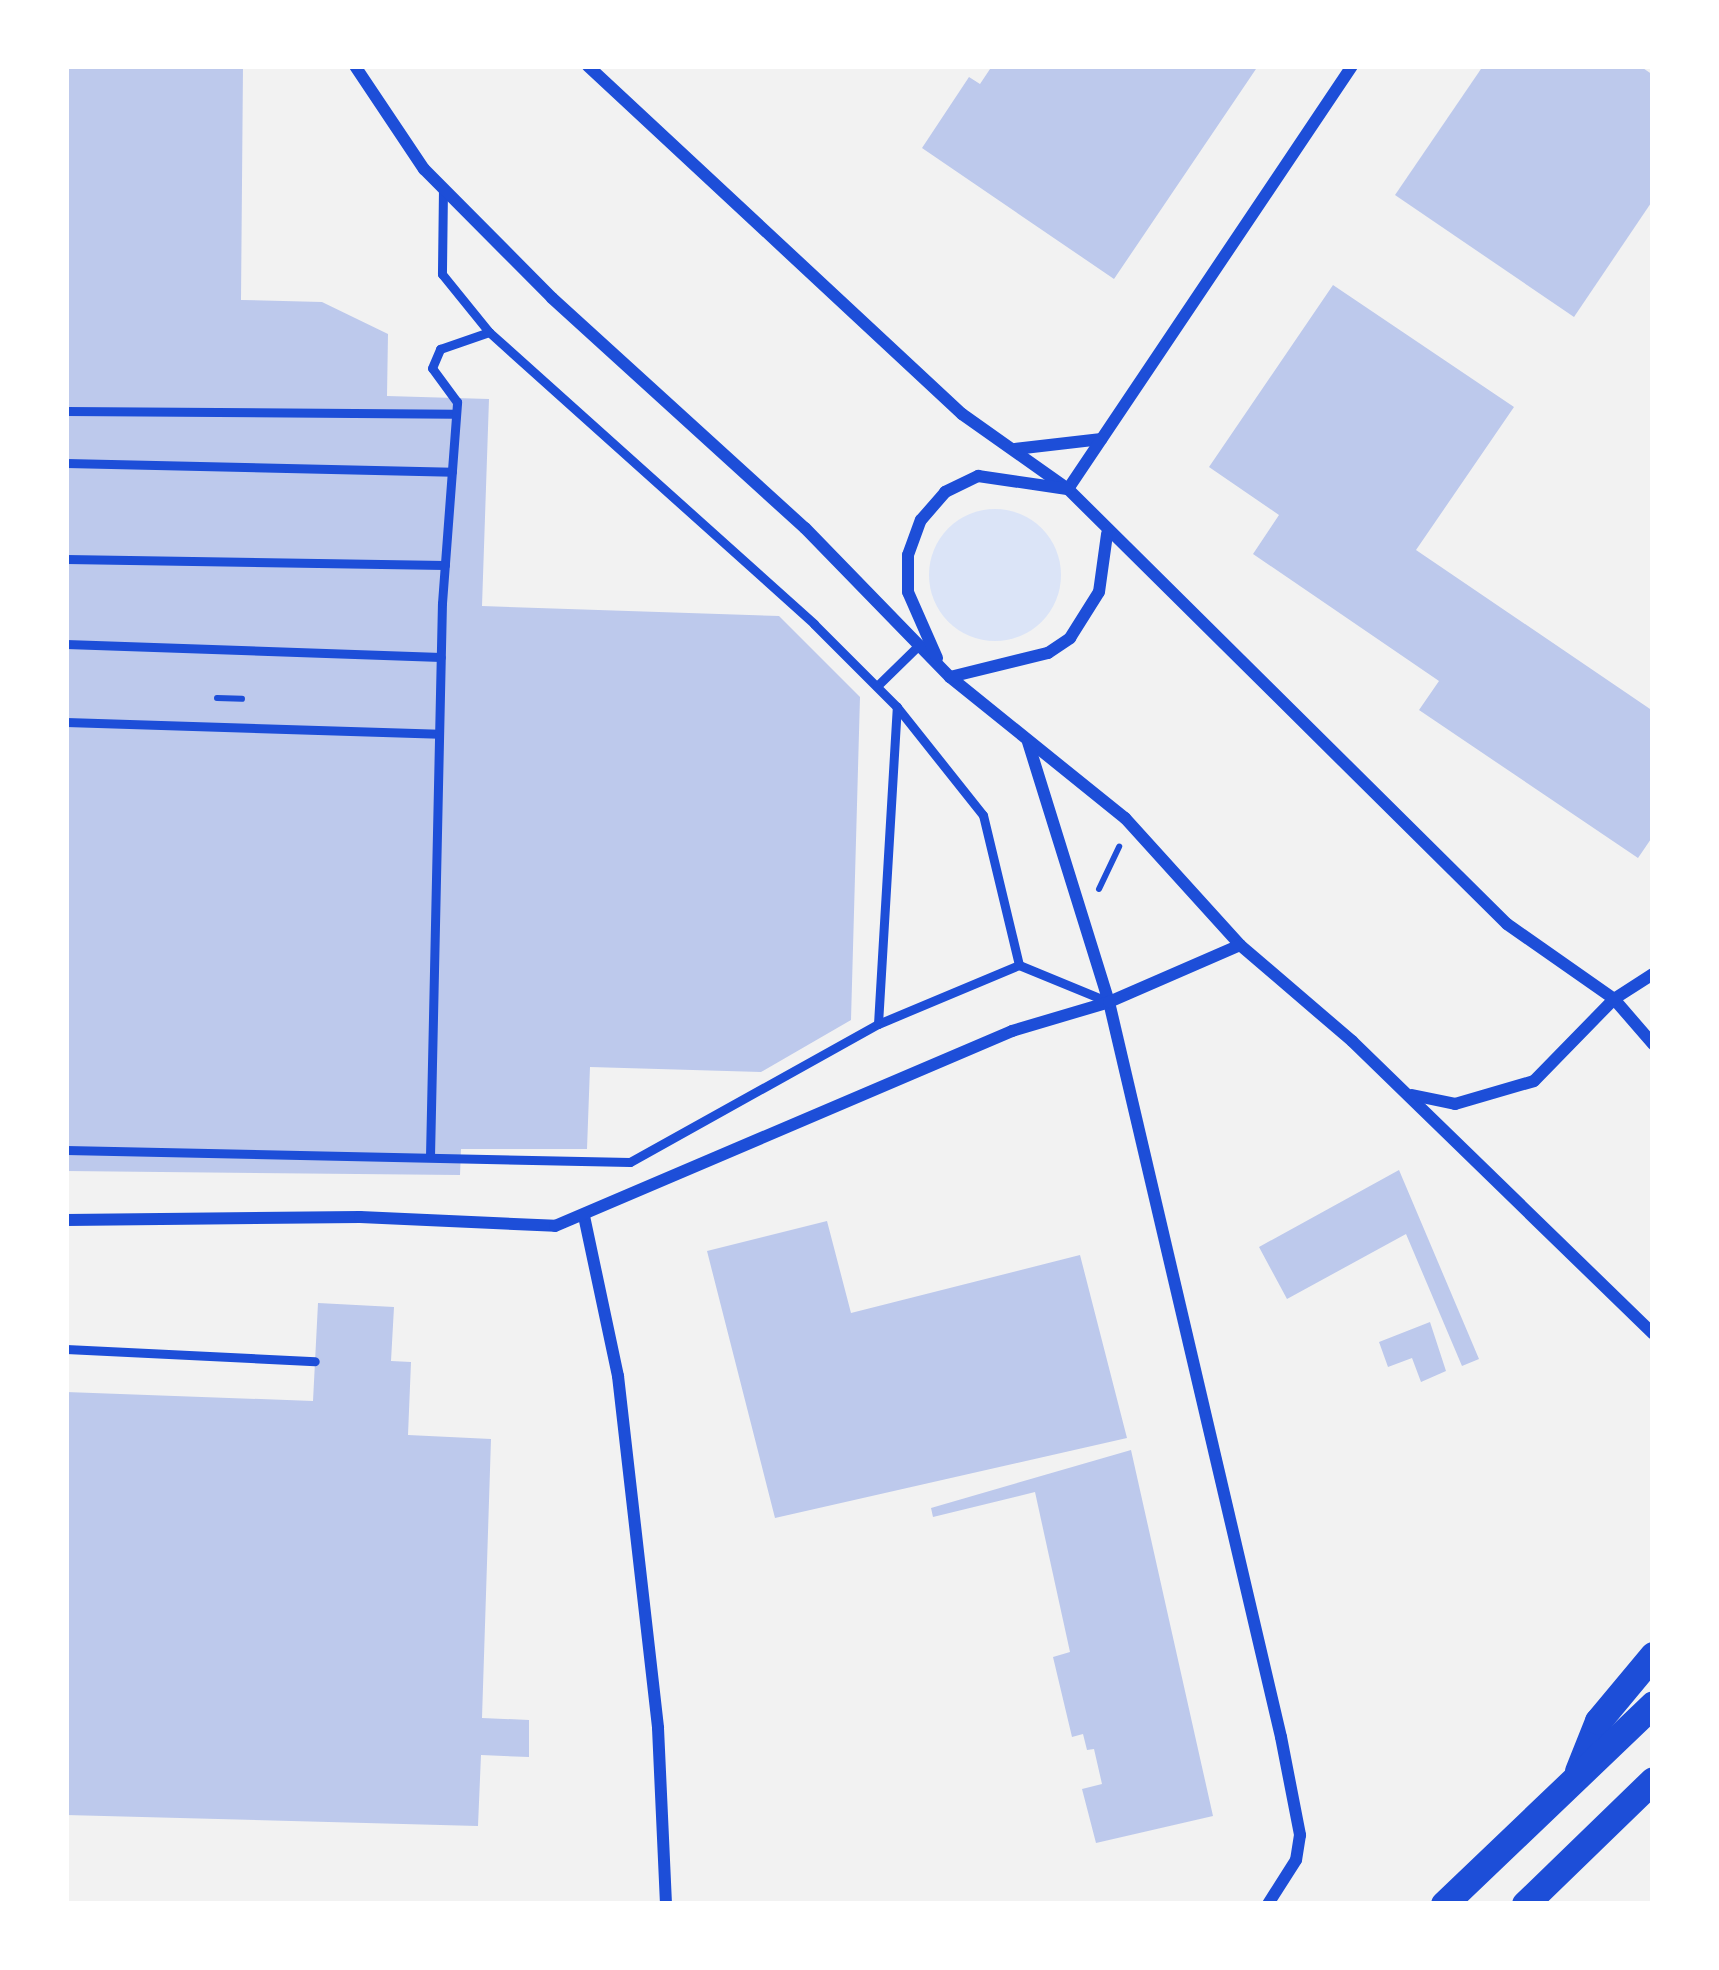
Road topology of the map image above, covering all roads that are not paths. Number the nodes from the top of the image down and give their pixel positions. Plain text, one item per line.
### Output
1 (355, 66) edge
2 (589, 66) edge
3 (1352, 66) edge
4 (443, 188) junction
5 (489, 332) junction
6 (66, 411) edge
7 (455, 414) junction
8 (1101, 439) junction
9 (1015, 449) junction
10 (66, 463) edge
11 (452, 472) junction
12 (1068, 489) junction
13 (1107, 534) junction
14 (66, 559) edge
15 (445, 565) junction
16 (66, 644) edge
17 (920, 644) junction
18 (441, 658) junction
19 (939, 662) junction
20 (950, 677) junction
21 (877, 686) junction
22 (897, 706) junction
23 (66, 722) edge
24 (439, 734) junction
25 (1028, 742) junction
26 (1240, 945) junction
27 (1019, 965) junction
28 (1653, 974) edge
29 (1614, 999) junction
30 (1109, 1002) junction
31 (878, 1024) junction
32 (1653, 1044) edge
33 (1408, 1094) junction
34 (66, 1150) edge
35 (430, 1156) junction
36 (584, 1216) junction
37 (66, 1220) edge
38 (1653, 1334) edge
39 (66, 1348) edge
40 (315, 1360) dead end
41 (1653, 1655) edge
42 (1653, 1704) edge
43 (1653, 1780) edge
44 (1574, 1783) junction
45 (666, 1904) edge
46 (1268, 1904) edge
47 (1444, 1904) edge
48 (1525, 1904) edge

1 - 4 street
2 - 9 street
3 - 8 street
4 - 5 lane
4 - 17 street
5 - 7 lane
5 - 21 lane
6 - 7 lane
7 - 11 lane
8 - 9 street
8 - 12 street
9 - 12 street
10 - 11 lane
11 - 15 lane
12 - 13 street
12 - 19 street
13 - 20 street
13 - 29 street
14 - 15 lane
15 - 18 lane
16 - 18 lane
17 - 19 street
17 - 21 lane
18 - 24 lane
19 - 20 street
20 - 25 street
21 - 22 lane
22 - 27 lane
22 - 31 lane
23 - 24 lane
24 - 35 lane
25 - 26 street
25 - 30 street
26 - 30 street
26 - 33 street
27 - 30 lane
27 - 31 lane
28 - 29 street
29 - 32 street
29 - 33 street
30 - 36 street
30 - 46 street
31 - 35 lane
33 - 38 street
34 - 35 lane
36 - 37 street
36 - 45 street
39 - 40 lane
41 - 44 highway
42 - 44 highway
43 - 48 highway
44 - 47 highway

